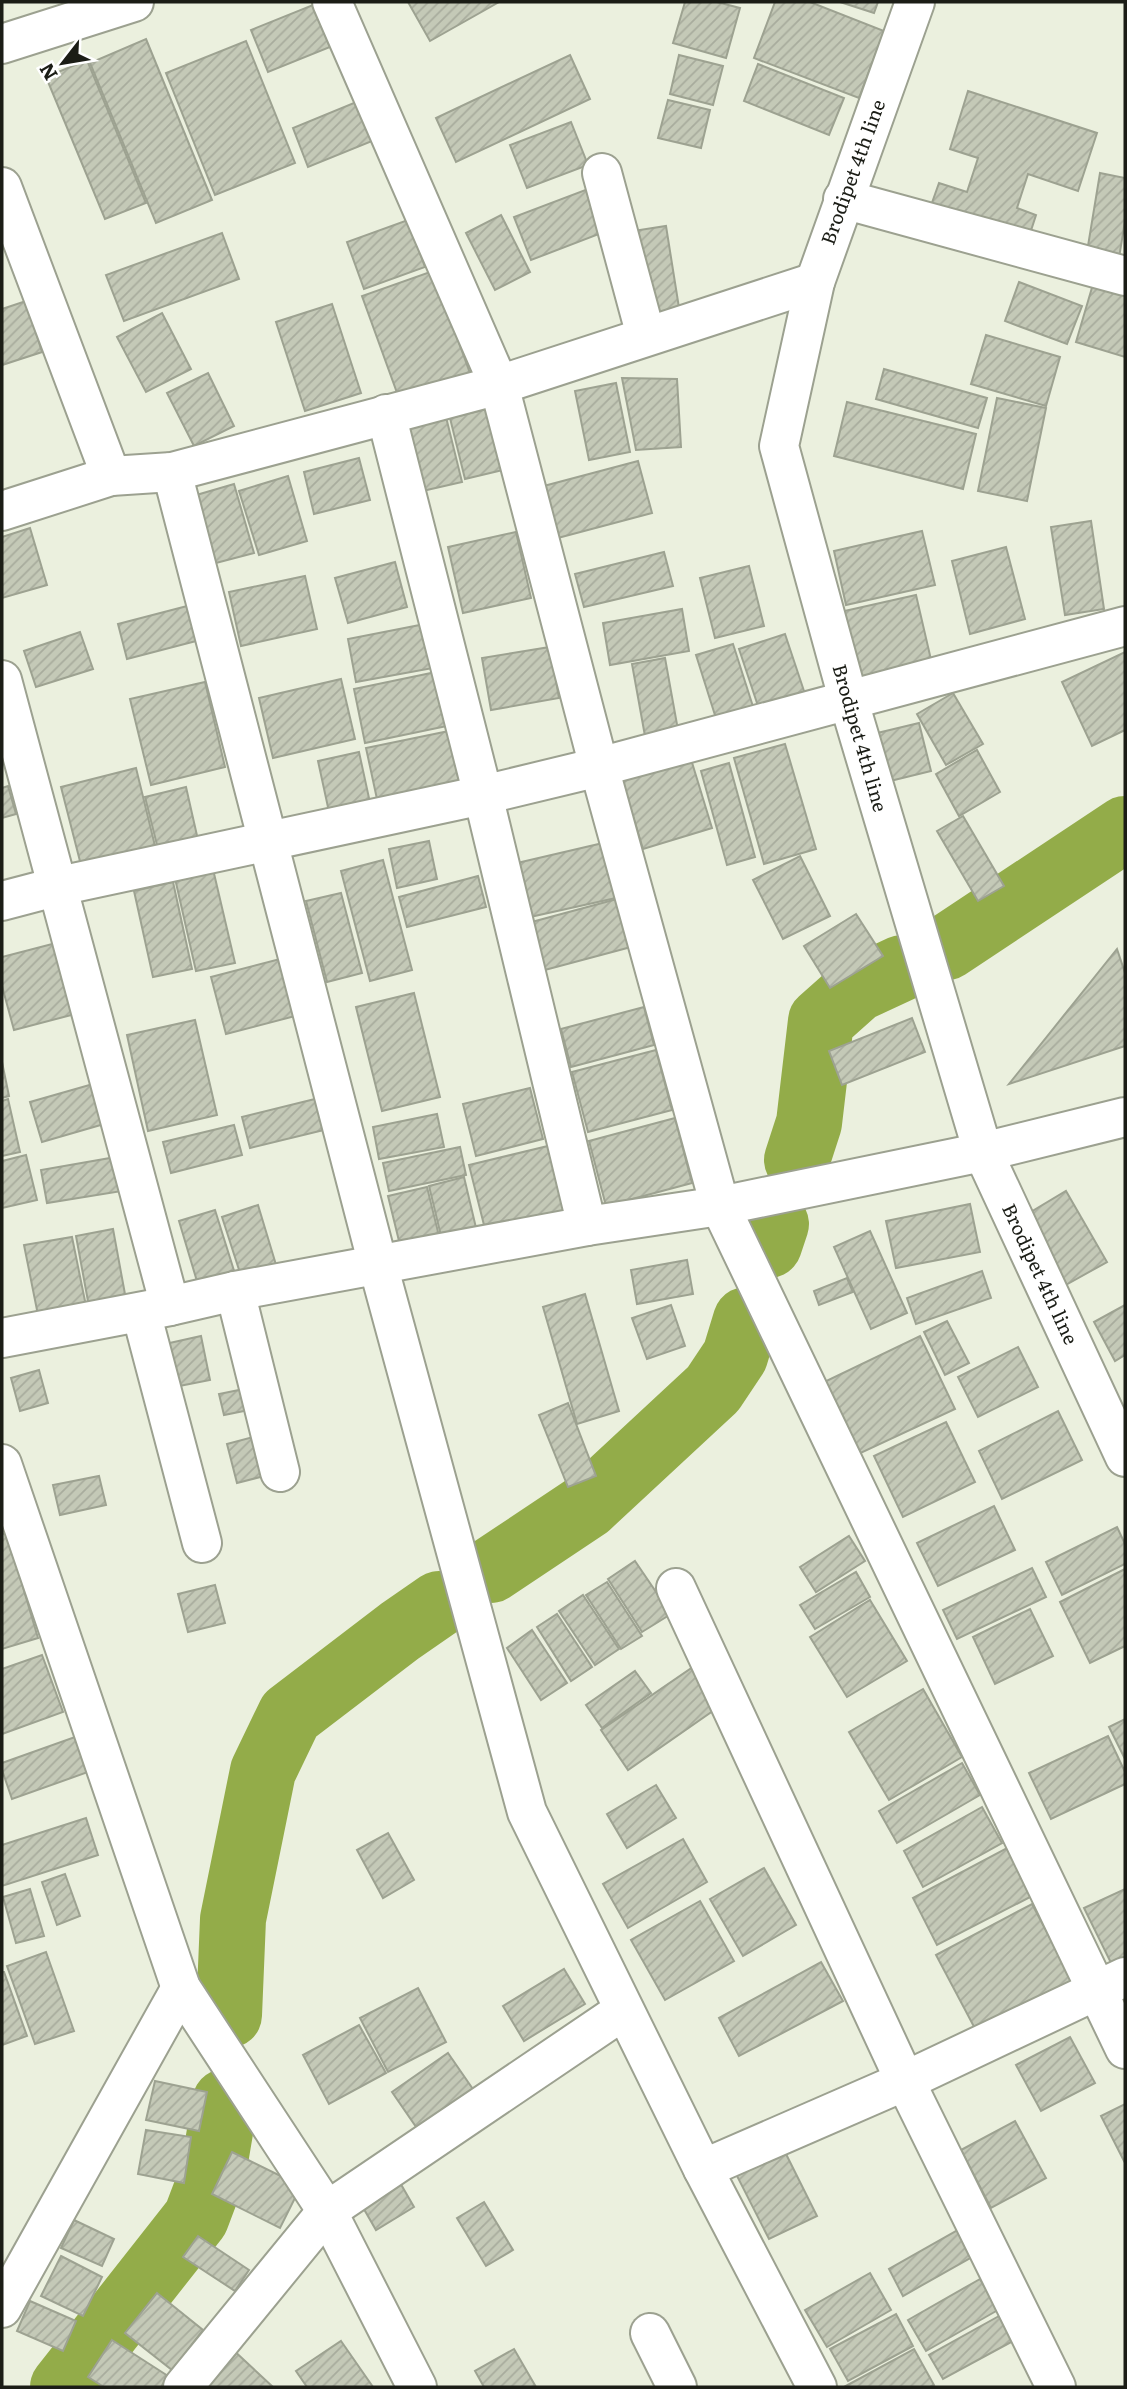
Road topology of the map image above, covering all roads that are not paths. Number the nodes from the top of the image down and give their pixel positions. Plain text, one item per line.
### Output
1 (134, 2) edge
2 (332, 2) edge
3 (915, 2) edge
4 (2, 44) edge
5 (602, 173) dead end
6 (2, 187) edge
7 (843, 200) junction
8 (1125, 276) edge
9 (815, 282) junction
10 (646, 335) junction
11 (499, 385) junction
12 (386, 414) junction
13 (172, 472) junction
14 (111, 476) junction
15 (2, 512) edge
16 (1125, 626) edge
17 (2, 680) edge
18 (849, 702) junction
19 (599, 767) junction
20 (483, 795) junction
21 (266, 841) junction
22 (59, 886) junction
23 (2, 901) edge
24 (1125, 1117) edge
25 (984, 1152) junction
26 (720, 1206) junction
27 (587, 1226) junction
28 (378, 1265) junction
29 (235, 1291) junction
30 (156, 1309) junction
31 (2, 1338) edge
32 (1125, 1457) edge
33 (2, 1464) edge
34 (279, 1472) dead end
35 (202, 1543) dead end
36 (676, 1588) dead end
37 (1111, 1984) edge
38 (181, 1988) junction
39 (624, 2010) junction
40 (1125, 2049) edge
41 (905, 2081) junction
42 (703, 2169) junction
43 (327, 2211) junction
44 (2, 2308) edge
45 (650, 2333) dead end
46 (183, 2387) edge
47 (416, 2387) edge
48 (677, 2387) edge
49 (817, 2387) edge
50 (1056, 2387) edge

1 - 4 street
2 - 11 street
3 - 7 street, Brodipet 4th line
5 - 10 street
6 - 14 street
7 - 8 street
7 - 9 street, Brodipet 4th line
9 - 10 street
9 - 18 street, Brodipet 4th line
10 - 11 street
11 - 12 street
11 - 19 street
12 - 13 street
12 - 20 street
13 - 14 street
13 - 21 street
14 - 15 street
16 - 18 street
17 - 22 street
18 - 19 street
18 - 25 street, Brodipet 4th line
19 - 20 street
19 - 26 street
20 - 21 street
20 - 27 street
21 - 22 street
21 - 28 street
22 - 23 street
22 - 30 street
24 - 25 street
25 - 26 street
25 - 32 street, Brodipet 4th line
26 - 27 street
26 - 37 street
27 - 28 street
28 - 29 street
28 - 39 street
29 - 30 street
29 - 34 street
30 - 31 street
30 - 35 street
33 - 38 street
36 - 41 street
37 - 40 street
37 - 41 street
38 - 43 street
38 - 44 street
39 - 42 street
39 - 43 street
41 - 42 street
41 - 50 street
42 - 49 street
43 - 46 street
43 - 47 street
45 - 48 street

